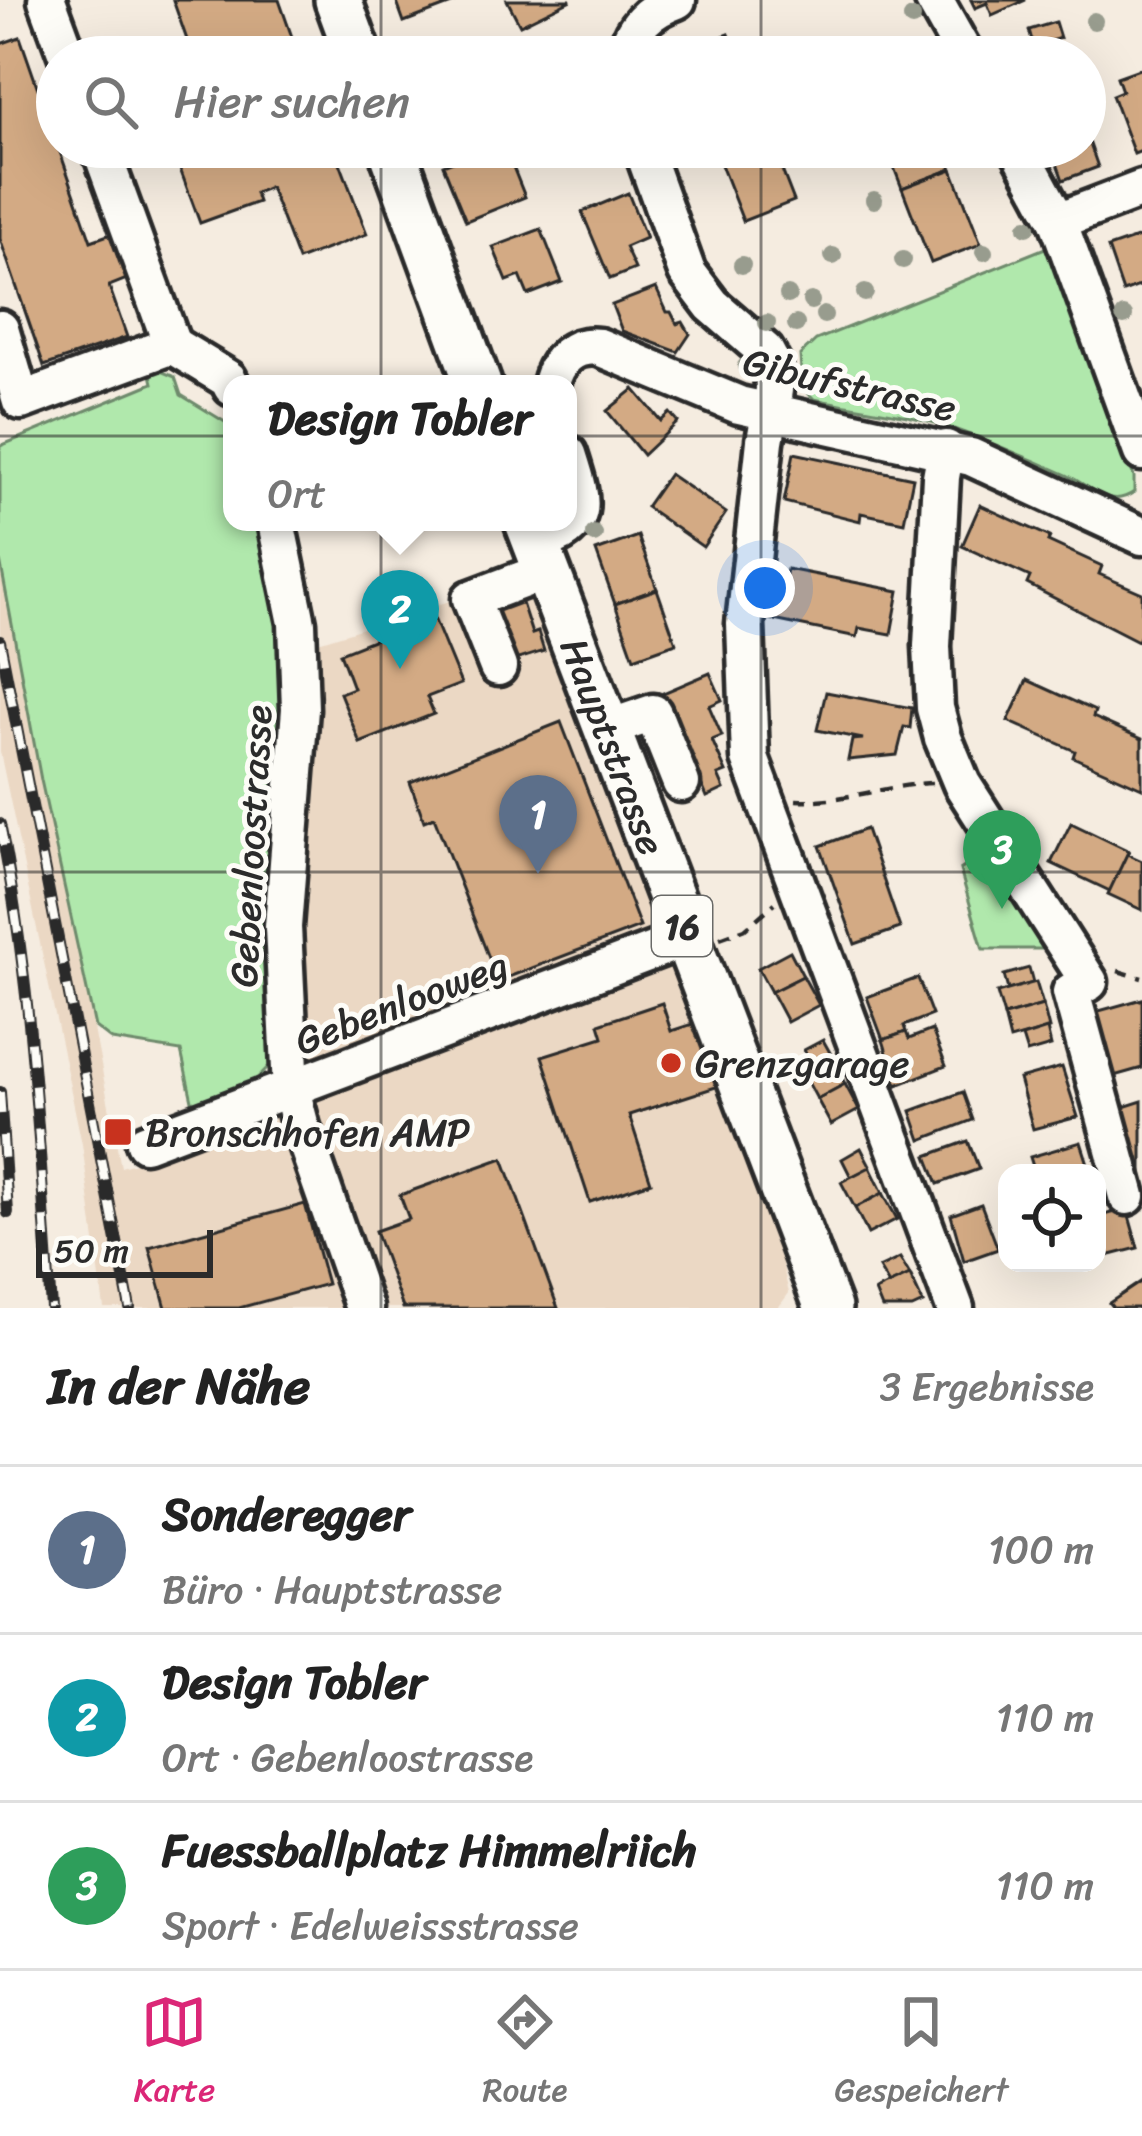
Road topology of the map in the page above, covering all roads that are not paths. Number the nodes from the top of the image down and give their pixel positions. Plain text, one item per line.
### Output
1 (47, 0) edge
2 (338, 0) edge
3 (677, 0) edge
4 (934, 0) edge
5 (626, 27) edge
6 (60, 36) edge
7 (351, 36) edge
8 (954, 36) edge
9 (108, 168) edge
10 (400, 168) edge
11 (650, 168) edge
12 (1029, 168) edge
13 (1142, 189) edge
14 (1058, 221) junction
15 (0, 329) edge
16 (172, 345) junction
17 (475, 375) edge
18 (555, 375) edge
19 (223, 376) edge
20 (770, 414) junction
21 (946, 449) junction
22 (1142, 452) edge
23 (577, 485) edge
24 (577, 516) edge
25 (278, 531) edge
26 (564, 531) edge
27 (1142, 536) edge
28 (537, 546) edge
29 (498, 667) dead end
30 (606, 729) junction
31 (682, 783) dead end
32 (686, 938) junction
33 (291, 1088) junction
34 (145, 1143) dead end
35 (1127, 1196) dead end
36 (364, 1308) edge
37 (828, 1308) edge
38 (955, 1308) edge

1 - 6 street
2 - 7 main road
3 - 5 street
4 - 8 street
9 - 16 street
10 - 17 main road
11 - 20 street
12 - 14 street
13 - 14 street
14 - 22 street
15 - 16 street
16 - 19 street
18 - 20 street, Gibufstrasse
20 - 21 street, Gibufstrasse
20 - 38 street
21 - 27 street, Gibufstrasse
21 - 35 street
23 - 24 street
25 - 33 street, Gebenloostrasse
26 - 28 street
28 - 29 street
28 - 30 main road, Hauptstrasse / 16
30 - 31 street
30 - 32 main road, Hauptstrasse / 16
32 - 33 street, Gebenlooweg
32 - 37 main road, Hauptstrasse / 16
33 - 34 street, Gebenlooweg
33 - 36 street, Gebenloostrasse

